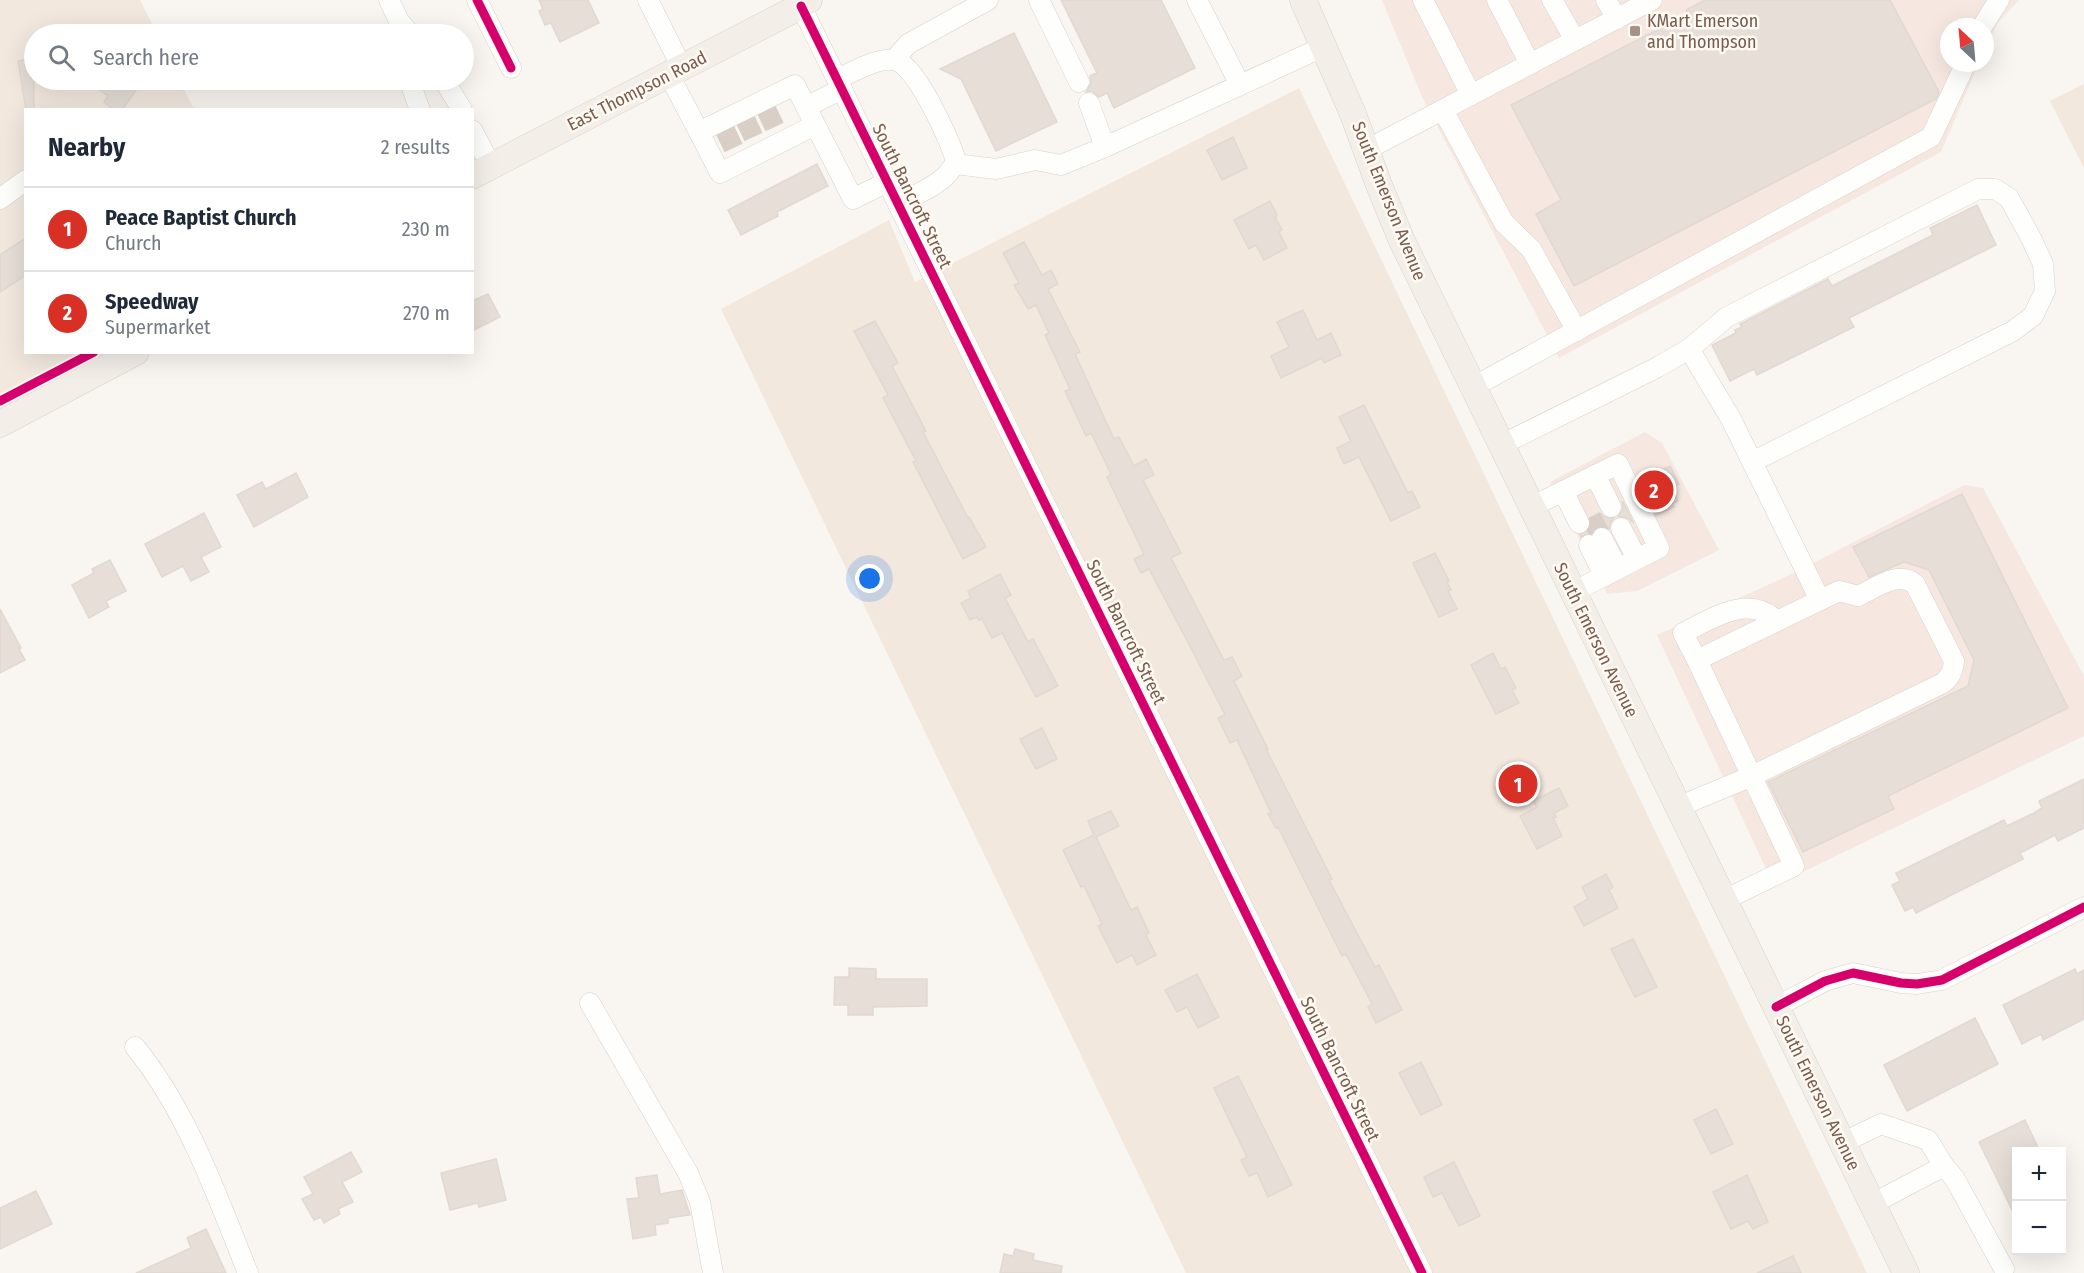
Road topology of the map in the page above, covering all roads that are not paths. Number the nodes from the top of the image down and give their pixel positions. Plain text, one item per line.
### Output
1 (389, 0) edge
2 (477, 0) edge
3 (648, 0) edge
4 (827, 0) edge
5 (988, 0) edge
6 (1039, 0) edge
7 (1197, 0) edge
8 (1303, 0) edge
9 (1423, 0) edge
10 (1497, 0) edge
11 (1552, 0) edge
12 (1606, 0) edge
13 (1652, 0) edge
14 (1999, 0) edge
15 (802, 2) edge
16 (1988, 18) edge
17 (1617, 19) junction
18 (400, 24) edge
19 (1575, 40) junction
20 (1323, 47) junction
21 (894, 60) junction
22 (1530, 64) junction
23 (511, 68) dead end
24 (675, 71) junction
25 (1962, 72) edge
26 (1079, 82) dead end
27 (839, 84) junction
28 (1240, 85) junction
29 (413, 90) edge
30 (450, 90) edge
31 (1471, 95) junction
32 (1089, 103) dead end
33 (806, 107) junction
34 (419, 108) edge
35 (461, 108) edge
36 (1443, 110) junction
37 (815, 125) junction
38 (699, 132) junction
39 (474, 138) edge
40 (1105, 147) junction
41 (1366, 150) junction
42 (955, 164) junction
43 (482, 171) edge
44 (24, 181) edge
45 (887, 182) junction
46 (0, 199) edge
47 (898, 204) junction
48 (1577, 331) junction
49 (1689, 349) junction
50 (131, 354) edge
51 (1473, 387) junction
52 (0, 424) edge
53 (1501, 445) junction
54 (1752, 462) junction
55 (1595, 475) junction
56 (1569, 488) junction
57 (1531, 507) junction
58 (1611, 507) tunnel mouth
59 (1585, 520) tunnel mouth
60 (1621, 528) tunnel mouth
61 (1595, 541) tunnel mouth
62 (1637, 559) junction
63 (1611, 573) junction
64 (1573, 592) junction
65 (1820, 600) junction
66 (1777, 621) junction
67 (1696, 660) junction
68 (1752, 776) junction
69 (1678, 807) junction
70 (1724, 900) junction
71 (2084, 907) edge
72 (590, 1003) dead end
73 (1776, 1007) junction
74 (135, 1047) dead end
75 (1842, 1143) junction
76 (1944, 1166) junction
77 (1872, 1203) junction
78 (2004, 1269) dead end
79 (248, 1273) edge
80 (713, 1273) edge
81 (1422, 1273) edge
82 (1906, 1273) edge

1 - 18 street
2 - 23 street
3 - 24 street
4 - 15 main road, East Thompson Road
5 - 21 street
6 - 26 street
7 - 28 street
8 - 20 main road, South Emerson Avenue
9 - 31 street
10 - 22 street
11 - 19 street
12 - 17 street
13 - 17 street
14 - 16 street
15 - 24 main road, East Thompson Road
15 - 27 street, South Bancroft Street
17 - 19 street
19 - 22 street
20 - 28 street
20 - 41 main road, South Emerson Avenue
21 - 27 street
21 - 42 street
22 - 31 street
24 - 38 street
24 - 43 main road, East Thompson Road
25 - 48 street
27 - 33 street
27 - 45 street, South Bancroft Street
28 - 40 street
29 - 34 street
30 - 35 street
31 - 36 street
32 - 40 street
33 - 37 street
33 - 38 street
36 - 41 street
36 - 48 street
37 - 38 street
37 - 45 street
39 - 43 street
40 - 42 street
41 - 51 main road, South Emerson Avenue
42 - 47 street
44 - 46 street
45 - 47 street, South Bancroft Street
47 - 81 street, South Bancroft Street
48 - 51 street
49 - 53 street
49 - 54 street
49 - 54 street
50 - 52 main road
51 - 53 main road, South Emerson Avenue
53 - 57 main road, South Emerson Avenue
54 - 65 street
55 - 56 street
55 - 58 street
55 - 62 street
56 - 57 street
56 - 59 street
57 - 64 main road, South Emerson Avenue
60 - 62 street
61 - 63 street
62 - 63 street
63 - 64 street
64 - 69 main road, South Emerson Avenue
65 - 66 street
65 - 68 street
66 - 67 street
66 - 67 street
67 - 68 street
68 - 69 street
68 - 70 street
69 - 70 main road, South Emerson Avenue
70 - 73 main road, South Emerson Avenue
71 - 73 street
72 - 80 street
73 - 75 main road, South Emerson Avenue
74 - 79 street
75 - 76 street
75 - 77 main road, South Emerson Avenue
76 - 77 street
76 - 78 street
77 - 82 main road, South Emerson Avenue

